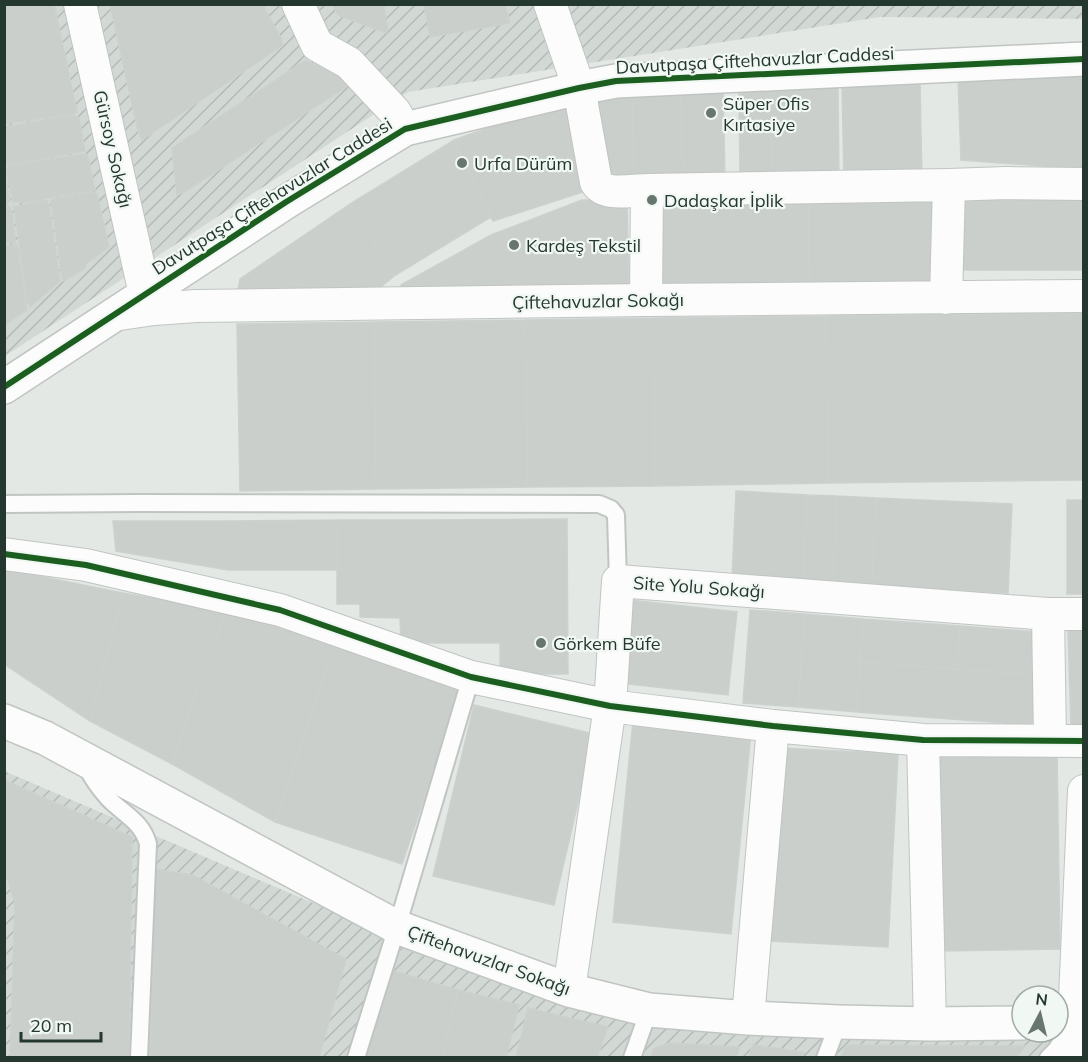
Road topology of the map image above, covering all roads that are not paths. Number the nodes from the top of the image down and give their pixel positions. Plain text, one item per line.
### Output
1 (80, 4) edge
2 (298, 4) edge
3 (550, 4) edge
4 (1083, 59) edge
5 (579, 88) junction
6 (405, 129) junction
7 (1083, 184) edge
8 (950, 185) junction
9 (646, 190) junction
10 (145, 294) junction
11 (1083, 296) edge
12 (946, 298) junction
13 (646, 300) junction
14 (113, 315) junction
15 (4, 387) edge
16 (4, 504) edge
17 (4, 554) edge
18 (618, 581) junction
19 (1048, 614) junction
20 (1083, 614) edge
21 (471, 677) junction
22 (610, 706) junction
23 (773, 726) junction
24 (13, 730) edge
25 (923, 740) junction
26 (1050, 740) junction
27 (1083, 741) edge
28 (81, 757) junction
29 (1083, 791) edge
30 (397, 927) junction
31 (569, 990) junction
32 (649, 1010) junction
33 (748, 1018) junction
34 (839, 1022) junction
35 (1010, 1023) edge
36 (930, 1024) junction
37 (1075, 1028) edge
38 (139, 1058) edge
39 (356, 1058) edge
40 (632, 1058) edge
41 (825, 1058) edge
42 (1048, 1058) edge
43 (1072, 1058) edge

1 - 10 street, Gürsoy Sokağı
2 - 6 street
3 - 5 street
4 - 5 street, Davutpaşa Çiftehavuzlar Caddesi
5 - 6 street, Davutpaşa Çiftehavuzlar Caddesi
5 - 9 street
6 - 10 street, Davutpaşa Çiftehavuzlar Caddesi
7 - 8 street
8 - 9 street
8 - 12 street
9 - 13 street
10 - 14 street, Davutpaşa Çiftehavuzlar Caddesi
11 - 12 street, Çiftehavuzlar Sokağı
12 - 13 street, Çiftehavuzlar Sokağı
13 - 14 street, Çiftehavuzlar Sokağı
14 - 15 street, Davutpaşa Çiftehavuzlar Caddesi
16 - 18 lane
17 - 21 street
18 - 19 street, Site Yolu Sokağı
18 - 22 street, Site Yolu Sokağı
19 - 20 street, Site Yolu Sokağı
19 - 26 street
21 - 22 street
21 - 30 lane
22 - 23 street
22 - 31 street, Site Yolu Sokağı
23 - 25 street
23 - 33 street
24 - 28 street, Çiftehavuzlar Sokağı
25 - 26 street
25 - 36 street
26 - 27 street
28 - 30 street, Çiftehavuzlar Sokağı
28 - 38 lane
29 - 37 street
30 - 31 street, Çiftehavuzlar Sokağı
30 - 39 lane
31 - 32 street, Çiftehavuzlar Sokağı
32 - 33 street, Çiftehavuzlar Sokağı
32 - 40 lane
33 - 34 street, Çiftehavuzlar Sokağı
34 - 36 street, Çiftehavuzlar Sokağı
34 - 41 lane
35 - 36 street, Çiftehavuzlar Sokağı
37 - 42 lane
37 - 43 street

